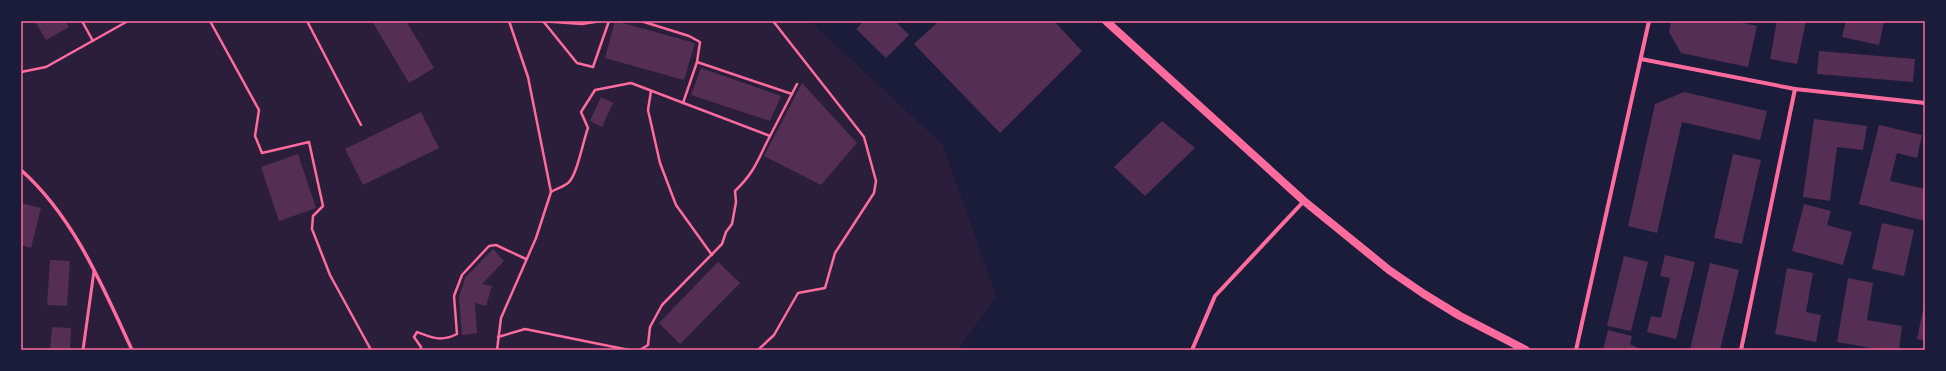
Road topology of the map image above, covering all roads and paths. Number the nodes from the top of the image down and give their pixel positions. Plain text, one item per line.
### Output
1 (82, 21) edge
2 (128, 21) edge
3 (210, 21) edge
4 (307, 21) edge
5 (510, 21) edge
6 (540, 21) edge
7 (601, 21) edge
8 (609, 21) edge
9 (641, 21) edge
10 (773, 21) edge
11 (1106, 21) edge
12 (1649, 21) edge
13 (543, 22) edge
14 (93, 41) junction
15 (1641, 59) junction
16 (697, 62) junction
17 (21, 72) edge
18 (797, 84) dead end
19 (1795, 89) junction
20 (651, 91) junction
21 (792, 94) junction
22 (684, 103) junction
23 (1925, 103) edge
24 (361, 125) dead end
25 (770, 136) junction
26 (21, 170) edge
27 (551, 192) junction
28 (1304, 201) junction
29 (712, 255) junction
30 (526, 259) junction
31 (94, 271) junction
32 (498, 337) junction
33 (84, 350) edge
34 (132, 350) edge
35 (371, 350) edge
36 (421, 350) edge
37 (496, 350) edge
38 (629, 350) edge
39 (640, 350) edge
40 (758, 350) edge
41 (1192, 350) edge
42 (1526, 350) edge
43 (1576, 350) edge
44 (1741, 350) edge

1 - 14 path
2 - 14 path
3 - 35 path
4 - 24 path
5 - 27 path
6 - 13 path
7 - 13 path
8 - 13 path
9 - 16 path
10 - 40 path
11 - 28 main road
12 - 15 street
14 - 17 path
15 - 19 street
15 - 43 street
16 - 21 path
16 - 22 path
18 - 21 path
19 - 23 street
19 - 44 street
20 - 22 path
20 - 27 path
20 - 29 path
21 - 25 path
22 - 25 path
25 - 29 path
26 - 31 street
27 - 30 path
28 - 41 street
28 - 42 main road
29 - 39 path
30 - 32 path
30 - 36 path
31 - 33 lane
31 - 34 street
32 - 37 path
32 - 38 path

